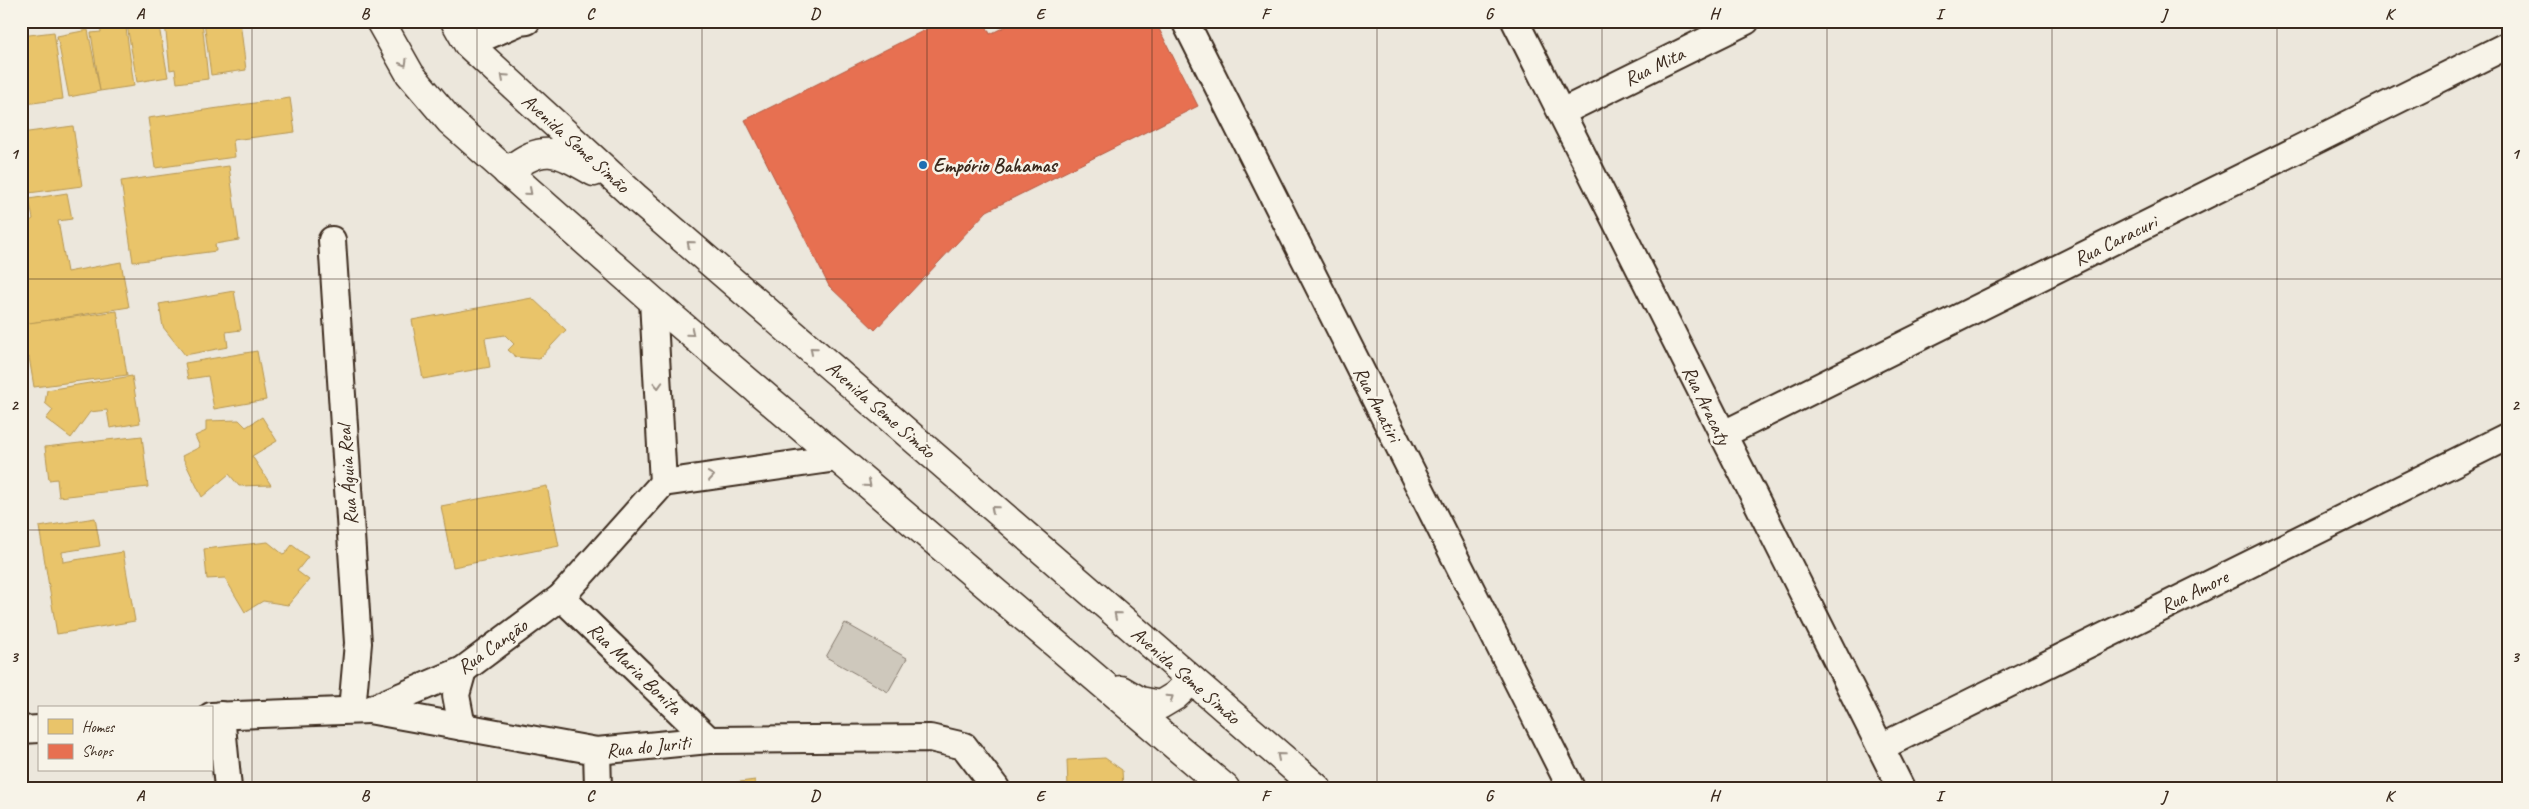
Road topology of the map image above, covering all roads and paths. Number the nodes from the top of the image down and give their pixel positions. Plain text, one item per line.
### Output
1 (380, 21) edge
2 (455, 21) edge
3 (1185, 21) edge
4 (1515, 21) edge
5 (1746, 21) edge
6 (522, 22) edge
7 (468, 44) junction
8 (2508, 45) edge
9 (1562, 112) junction
10 (507, 172) junction
11 (636, 197) junction
12 (332, 240) dead end
13 (654, 301) junction
14 (1722, 435) junction
15 (2508, 436) edge
16 (837, 458) junction
17 (663, 483) junction
18 (561, 597) junction
19 (1080, 666) junction
20 (463, 670) junction
21 (1192, 680) junction
22 (361, 710) junction
23 (216, 715) edge
24 (462, 726) junction
25 (38, 729) edge
26 (21, 730) edge
27 (709, 740) junction
28 (1881, 747) junction
29 (597, 751) junction
30 (228, 788) edge
31 (598, 788) edge
32 (996, 788) edge
33 (1225, 788) edge
34 (1317, 788) edge
35 (1570, 788) edge
36 (1902, 788) edge

1 -> 10 main road
2 - 7 main road, Avenida Seme Simão
3 - 35 street, Rua Amatiri
4 - 9 street, Rua Aracaty
5 - 9 street, Rua Mita
6 - 7 street
11 -> 7 main road, Avenida Seme Simão
8 - 14 street, Rua Caracuri
9 - 14 street, Rua Aracaty
10 - 11 main road
10 -> 13 main road
21 -> 11 main road, Avenida Seme Simão
12 - 22 street, Rua Águia Real
13 -> 16 main road
13 -> 17 street
14 - 28 street, Rua Aracaty
15 - 28 street, Rua Amore
17 -> 16 street
16 -> 19 main road
17 - 18 street, Rua Canção
18 - 20 street, Rua Canção
18 - 27 street, Rua Maria Bonita
19 -> 21 main road
19 - 33 main road
20 - 22 street, Rua Canção
20 - 24 street
34 -> 21 main road, Avenida Seme Simão
22 - 23 street, Rua Canção
22 - 24 street, Rua do Juriti
23 - 30 street
24 - 29 street, Rua do Juriti
25 - 26 street
27 - 29 street, Rua do Juriti
27 - 32 street, Rua do Juriti
28 - 36 street, Rua Aracaty
29 - 31 street

